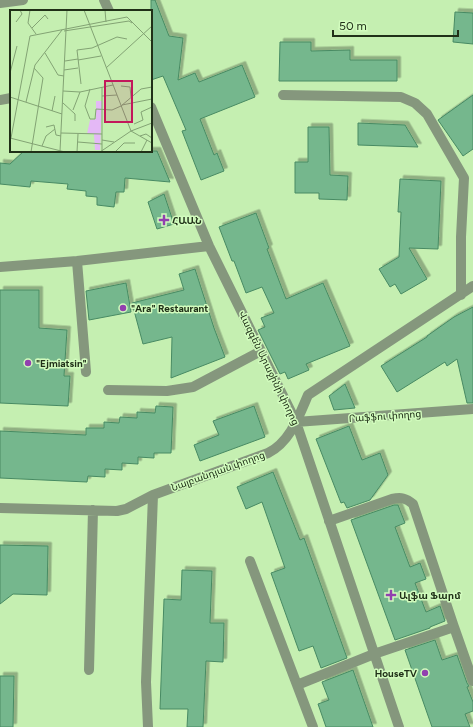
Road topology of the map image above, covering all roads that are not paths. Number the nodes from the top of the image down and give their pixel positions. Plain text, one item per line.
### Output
1 (23, 0) edge
2 (104, 0) edge
3 (0, 3) edge
4 (109, 10) edge
5 (283, 95) dead end
6 (10, 98) edge
7 (0, 100) edge
8 (152, 109) edge
9 (209, 246) junction
10 (77, 261) junction
11 (0, 267) edge
12 (473, 286) edge
13 (461, 294) junction
14 (261, 351) junction
15 (86, 372) dead end
16 (108, 390) dead end
17 (473, 409) edge
18 (296, 422) junction
19 (153, 495) junction
20 (0, 508) edge
21 (93, 510) junction
22 (329, 521) junction
23 (250, 561) dead end
24 (454, 627) junction
25 (374, 654) junction
26 (89, 670) dead end
27 (473, 681) edge
28 (297, 685) junction
29 (148, 727) edge
30 (313, 727) edge
31 (399, 727) edge

1 - 3 street
2 - 4 street
5 - 13 street
6 - 7 street
8 - 9 street, Վազգեն Արաջինի փողոց
9 - 10 street
9 - 14 street, Վազգեն Արաջինի փողոց
10 - 11 street
10 - 15 street
12 - 13 street, Նալբանդյան փողոց
13 - 18 street, Նալբանդյան փողոց
14 - 16 street
14 - 18 street, Վազգեն Արաջինի փողոց
17 - 18 street, Րաֆֆու փողոց
18 - 19 street, Նալբանդյան փողոց
18 - 22 street, Վազգեն Արաջինի փողոց
19 - 21 street, Նալբանդյան փողոց
19 - 29 street
20 - 21 street, Նալբանդյան փողոց
21 - 26 street
22 - 24 street
22 - 25 street, Վազգեն Արաջինի փողոց
23 - 28 street
24 - 25 street
24 - 27 street
25 - 28 street
25 - 31 street, Վազգեն Արաջինի փողոց
28 - 30 street

